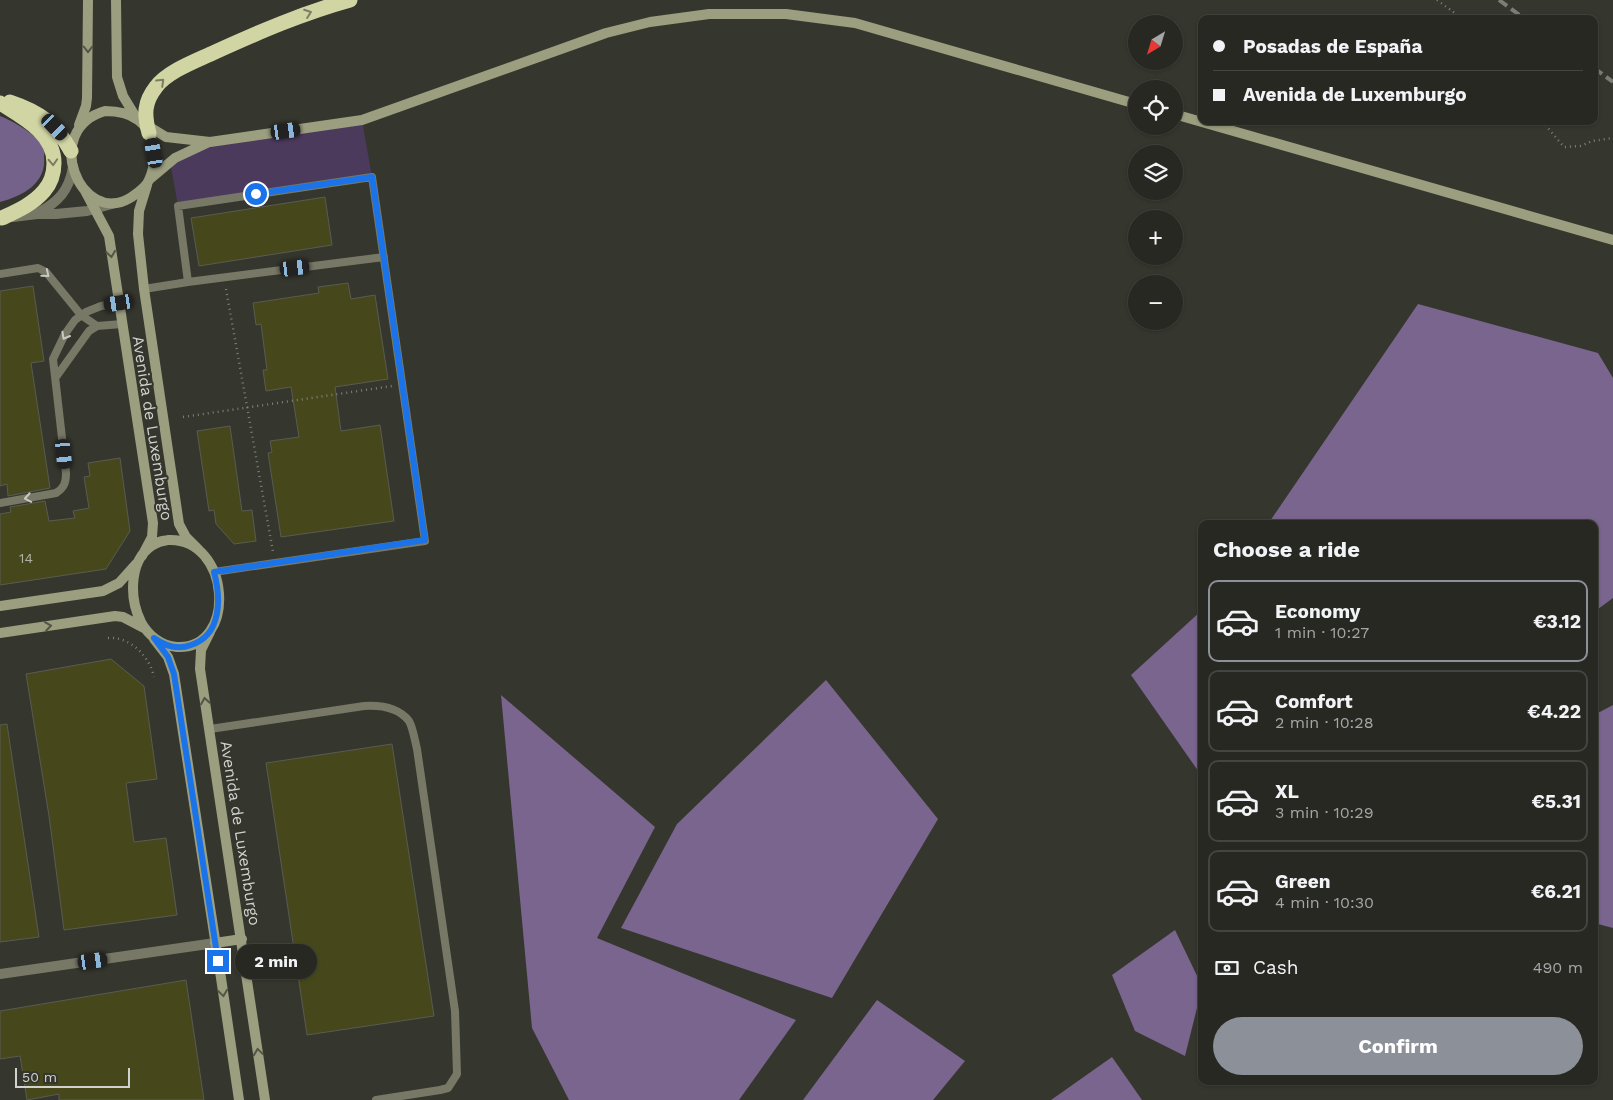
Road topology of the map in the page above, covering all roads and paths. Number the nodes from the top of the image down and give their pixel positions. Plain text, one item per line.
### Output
1 (88, 0) edge
2 (116, 0) edge
3 (350, 0) edge
4 (1437, 0) edge
5 (1458, 15) edge
6 (0, 98) edge
7 (1128, 102) edge
8 (0, 104) edge
9 (1183, 117) edge
10 (1198, 121) edge
11 (143, 124) junction
12 (1212, 125) edge
13 (1545, 125) edge
14 (77, 131) junction
15 (1613, 138) edge
16 (210, 142) junction
17 (72, 151) junction
18 (73, 167) junction
19 (148, 182) junction
20 (84, 190) junction
21 (115, 203) junction
22 (94, 209) junction
23 (37, 214) junction
24 (1, 219) edge
25 (1613, 240) edge
26 (384, 257) junction
27 (0, 274) edge
28 (224, 277) junction
29 (188, 282) junction
30 (144, 289) junction
31 (119, 303) junction
32 (81, 315) junction
33 (122, 324) junction
34 (97, 326) junction
35 (56, 377) junction
36 (403, 385) junction
37 (247, 408) junction
38 (183, 417) dead end
39 (0, 503) edge
40 (200, 550) junction
41 (141, 558) junction
42 (275, 563) junction
43 (214, 572) junction
44 (0, 606) edge
45 (147, 630) junction
46 (210, 632) junction
47 (0, 633) edge
48 (108, 638) dead end
49 (154, 638) junction
50 (154, 677) dead end
51 (210, 729) junction
52 (242, 939) junction
53 (215, 943) junction
54 (0, 974) edge
55 (239, 1100) edge
56 (265, 1100) edge
57 (376, 1100) edge

1 -> 14 main road, Avenida de Luxemburgo
2 - 11 main road, Avenida de Luxemburgo
11 -> 3 highway
4 - 5 path
6 - 17 highway
7 - 16 main road
8 -> 24 highway
9 - 10 main road
11 - 14 main road
11 - 16 main road
11 - 19 main road, Avenida de Luxemburgo
12 - 25 main road
13 - 15 path
14 - 17 main road, Avenida de Luxemburgo
16 - 19 main road
17 - 18 main road, Avenida de Luxemburgo
18 - 20 main road, Avenida de Luxemburgo
18 - 23 street
19 - 21 main road
19 - 30 main road, Avenida de Luxemburgo
20 - 21 main road
20 - 22 main road, Avenida de Luxemburgo
21 - 22 street
22 - 23 street
22 -> 31 main road, Avenida de Luxemburgo
23 - 24 street
26 - 28 lane
26 - 29 lane
26 - 36 lane
27 -> 32 lane
28 - 29 lane
28 - 37 path
29 - 30 lane
30 - 40 main road, Avenida de Luxemburgo
31 - 32 lane
31 - 33 main road, Avenida de Luxemburgo
32 - 34 lane
32 -> 35 lane
33 - 34 lane
33 - 41 main road, Avenida de Luxemburgo
34 - 35 lane
35 -> 39 lane
36 - 37 path
36 - 42 lane
37 - 38 path
37 - 42 path
40 - 41 main road
40 - 43 main road
41 - 44 main road
41 - 45 main road
42 - 43 lane
43 - 46 main road
47 -> 45 main road
45 - 49 main road
46 - 49 main road
51 -> 46 main road, Avenida de Luxemburgo
48 - 50 path
49 - 53 main road
51 - 52 main road, Avenida de Luxemburgo
51 - 57 lane
52 - 53 main road
56 -> 52 main road, Avenida de Luxemburgo
53 - 54 street
53 -> 55 main road

